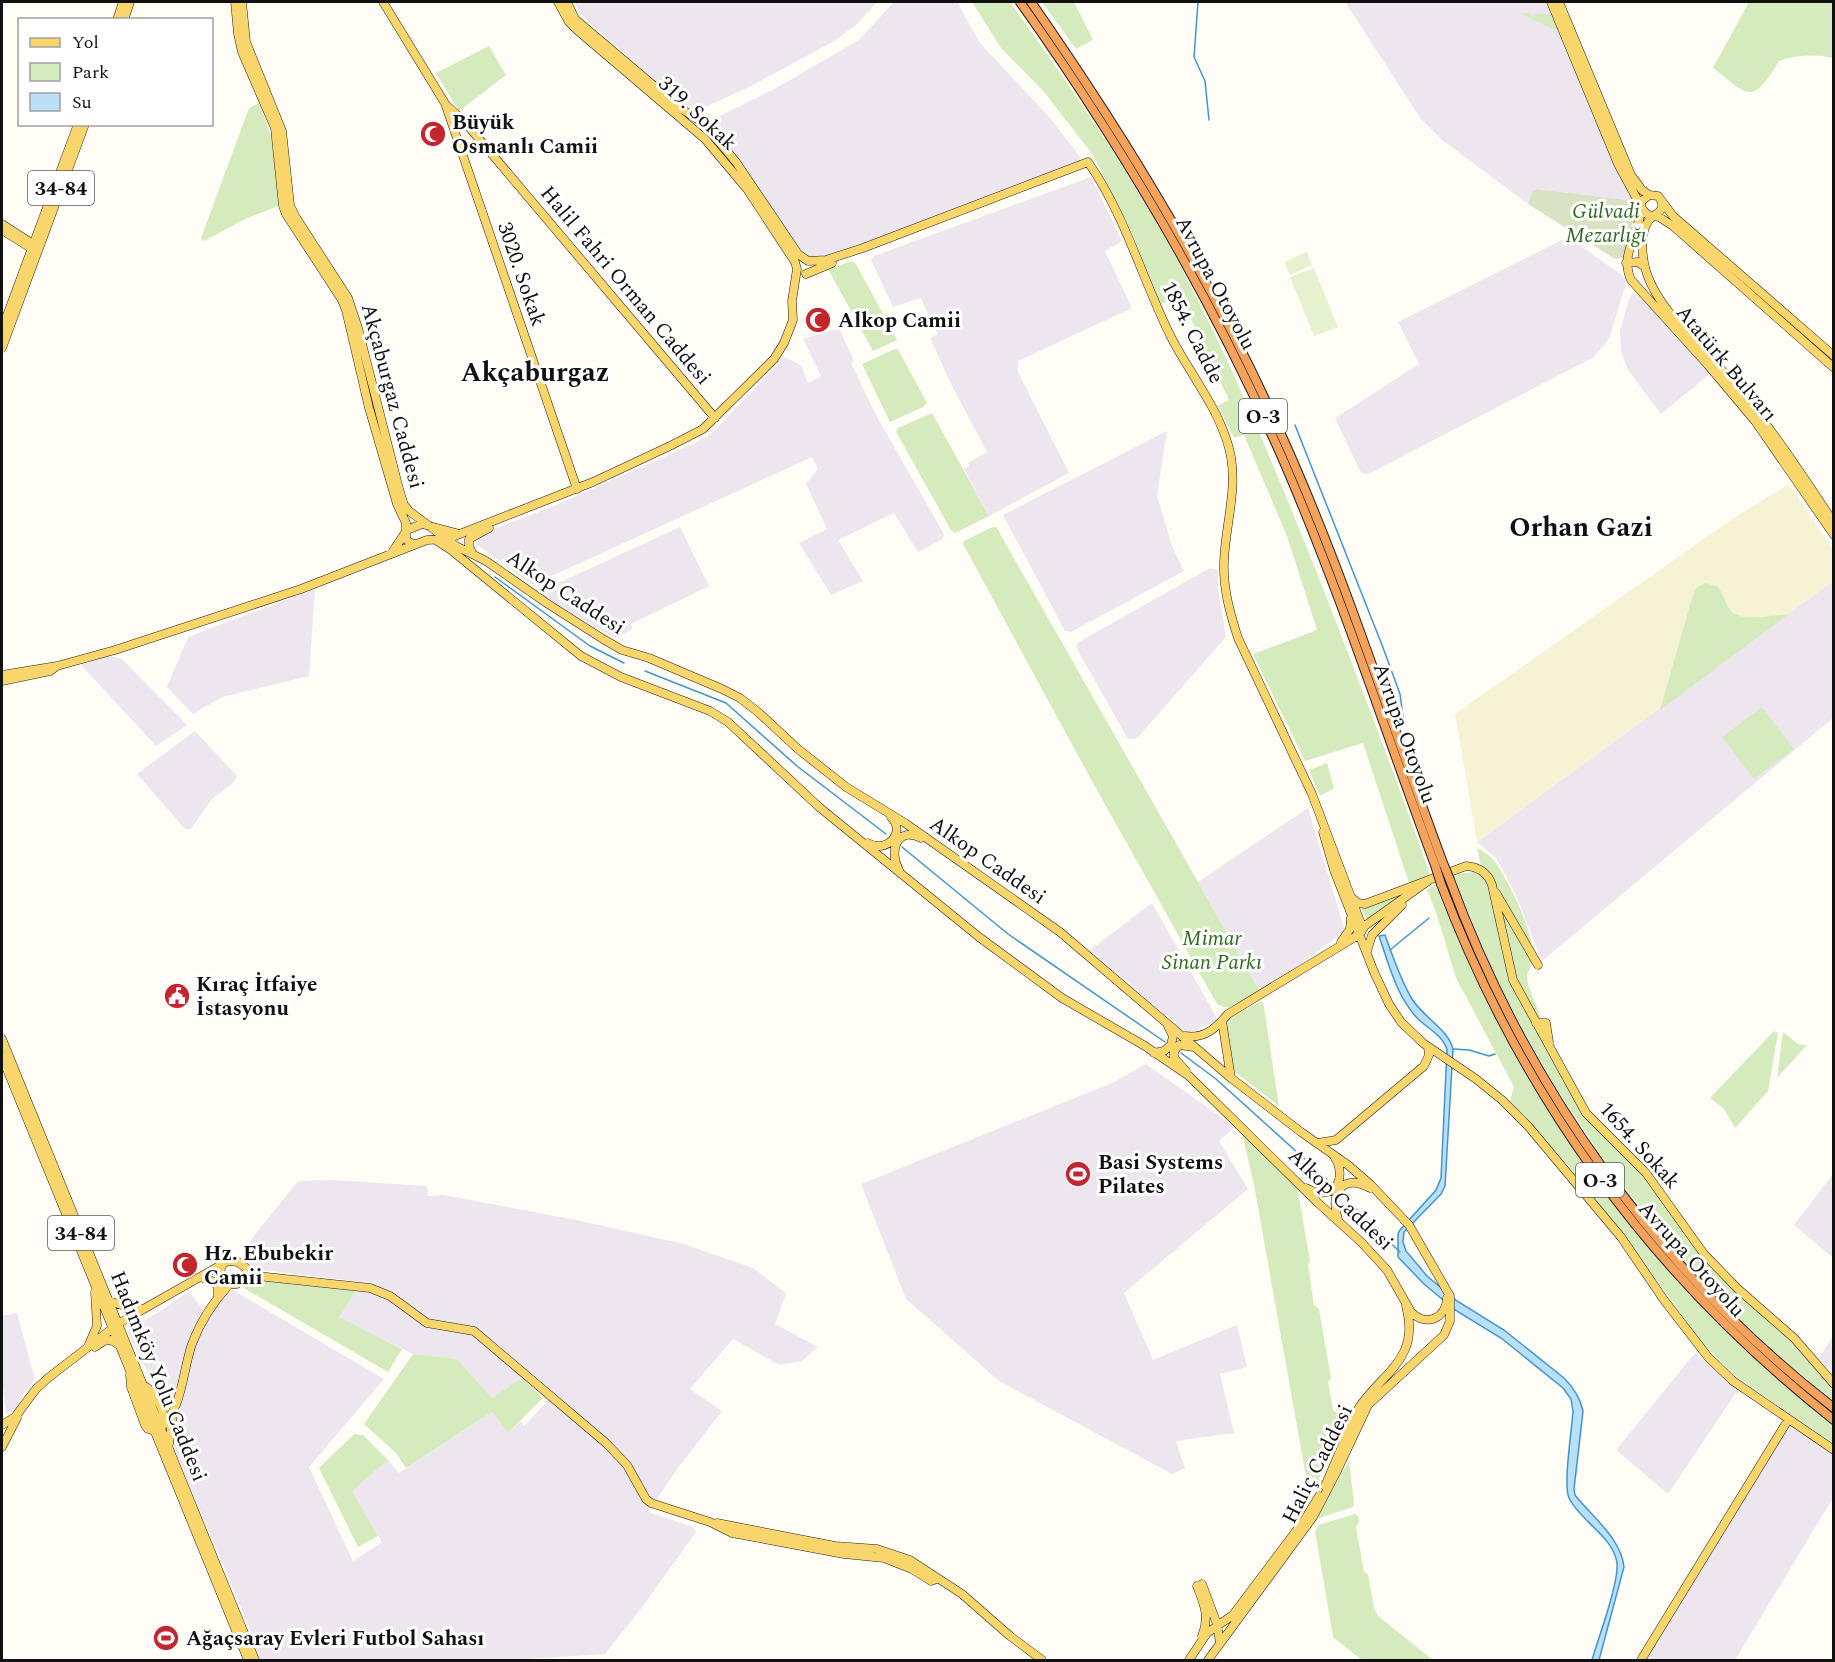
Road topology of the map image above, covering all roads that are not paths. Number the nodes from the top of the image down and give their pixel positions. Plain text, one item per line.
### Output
1 (123, 2) edge
2 (130, 2) edge
3 (235, 2) edge
4 (242, 2) edge
5 (383, 2) edge
6 (558, 2) edge
7 (567, 2) edge
8 (1020, 2) edge
9 (1031, 2) edge
10 (1551, 2) edge
11 (1558, 2) edge
12 (118, 18) edge
13 (125, 18) edge
14 (446, 105) junction
15 (694, 116) junction
16 (703, 123) junction
17 (81, 126) edge
18 (82, 126) edge
19 (690, 128) junction
20 (1649, 195) junction
21 (1662, 201) junction
22 (1642, 207) junction
23 (1655, 215) junction
24 (2, 224) edge
25 (39, 229) junction
26 (2, 230) edge
27 (24, 238) junction
28 (34, 248) junction
29 (863, 248) junction
30 (806, 260) junction
31 (1626, 262) junction
32 (796, 267) junction
33 (1646, 271) junction
34 (808, 273) junction
35 (1633, 283) junction
36 (794, 307) junction
37 (2, 329) edge
38 (2, 348) edge
39 (1833, 356) edge
40 (1833, 368) edge
41 (715, 418) junction
42 (577, 489) junction
43 (518, 512) junction
44 (428, 524) junction
45 (1833, 524) edge
46 (406, 532) junction
47 (461, 534) junction
48 (1833, 535) edge
49 (447, 539) junction
50 (427, 540) junction
51 (437, 541) junction
52 (416, 544) junction
53 (392, 552) junction
54 (472, 553) junction
55 (57, 666) junction
56 (2, 675) edge
57 (2, 681) edge
58 (886, 811) junction
59 (1324, 828) junction
60 (851, 833) junction
61 (936, 845) junction
62 (1439, 864) junction
63 (902, 874) junction
64 (1431, 878) junction
65 (1445, 882) junction
66 (1492, 885) junction
67 (1418, 889) junction
68 (1348, 892) junction
69 (1349, 908) junction
70 (1360, 931) junction
71 (1340, 944) junction
72 (1367, 954) junction
73 (1538, 965) dead end
74 (1164, 1020) junction
75 (1222, 1021) junction
76 (1185, 1036) junction
77 (2, 1039) edge
78 (1196, 1047) junction
79 (1428, 1047) junction
80 (1154, 1053) junction
81 (2, 1057) edge
82 (1190, 1076) junction
83 (1232, 1078) junction
84 (1317, 1143) junction
85 (1332, 1154) junction
86 (1300, 1185) junction
87 (1377, 1191) junction
88 (1339, 1222) junction
89 (222, 1264) junction
90 (243, 1267) junction
91 (257, 1276) junction
92 (200, 1277) junction
93 (242, 1279) junction
94 (94, 1281) junction
95 (229, 1286) junction
96 (1447, 1290) junction
97 (218, 1297) junction
98 (1404, 1299) junction
99 (109, 1301) junction
100 (145, 1309) junction
101 (116, 1326) junction
102 (89, 1346) junction
103 (121, 1347) junction
104 (81, 1354) junction
105 (1833, 1384) edge
106 (1833, 1408) edge
107 (173, 1410) junction
108 (21, 1411) junction
109 (1788, 1420) junction
110 (1833, 1420) edge
111 (2, 1425) edge
112 (160, 1428) junction
113 (2, 1442) edge
114 (169, 1447) junction
115 (1833, 1450) edge
116 (1307, 1526) junction
117 (1199, 1585) dead end
118 (1242, 1609) junction
119 (1210, 1612) junction
120 (1233, 1615) junction
121 (1218, 1624) junction
122 (1201, 1639) junction
123 (1220, 1645) junction
124 (248, 1660) edge
125 (255, 1660) edge
126 (1042, 1660) edge
127 (1189, 1660) edge
128 (1208, 1660) edge
129 (1641, 1660) edge

1 - 12 main road
2 - 13 main road
3 - 46 main road, Akçaburgaz Caddesi
4 - 44 main road, Akçaburgaz Caddesi
5 - 14 main road, Halil Fahri Orman Caddesi
6 - 19 main road, 319. Sokak
7 - 15 main road, 319. Sokak
8 - 62 highway, Avrupa Otoyolu / O-3
9 - 62 highway, Avrupa Otoyolu / O-3
10 - 22 main road
11 - 20 main road
14 - 41 main road, Halil Fahri Orman Caddesi
14 - 42 main road, 3020. Sokak
15 - 16 main road, 319. Sokak
15 - 19 main road
16 - 19 main road
16 - 30 main road, 319. Sokak
17 - 25 main road, 34-84
18 - 28 main road, 34-84
19 - 32 main road, 319. Sokak
20 - 21 main road
20 - 22 main road
21 - 23 main road
21 - 39 main road
22 - 23 main road
22 - 31 main road
23 - 33 main road, Atatürk Bulvarı
23 - 40 main road
24 - 27 main road
25 - 27 main road
25 - 28 main road, 34-84
26 - 28 main road
27 - 28 main road
28 - 37 main road, 34-84
28 - 38 main road, 34-84
29 - 30 main road, 1854. Cadde
29 - 34 main road
29 - 59 main road, 1854. Cadde
30 - 32 main road
30 - 34 main road
31 - 33 main road
31 - 35 main road, Atatürk Bulvarı
32 - 34 main road
32 - 36 main road
33 - 35 main road
33 - 45 main road, Atatürk Bulvarı
34 - 36 main road
35 - 48 main road, Atatürk Bulvarı
36 - 41 main road
41 - 42 main road
42 - 43 main road
43 - 47 main road
43 - 54 main road
44 - 46 main road
44 - 47 main road
44 - 49 main road, Akçaburgaz Caddesi
44 - 50 main road
46 - 52 main road
46 - 53 main road
47 - 49 main road
49 - 51 main road
49 - 54 main road, Alkop Caddesi
50 - 51 main road
50 - 52 main road
51 - 60 main road, Alkop Caddesi
52 - 53 main road
53 - 55 main road
54 - 58 main road, Alkop Caddesi
55 - 56 main road
55 - 57 main road
58 - 60 main road
58 - 61 main road, Alkop Caddesi
59 - 68 main road
59 - 69 main road
60 - 63 main road, Alkop Caddesi
61 - 63 main road
61 - 74 main road, Alkop Caddesi
62 - 65 highway, Avrupa Otoyolu / O-3, bridge
63 - 80 main road, Alkop Caddesi
64 - 66 main road
64 - 67 main road
64 - 68 main road
65 - 106 highway, Avrupa Otoyolu / O-3
65 - 110 highway, Avrupa Otoyolu / O-3
66 - 73 main road
66 - 105 main road, 1654. Sokak
67 - 70 main road
67 - 72 main road
68 - 70 main road
69 - 70 main road
69 - 71 main road
70 - 71 main road
70 - 72 main road
71 - 72 main road
71 - 75 main road
72 - 79 main road
74 - 76 main road, Alkop Caddesi
74 - 80 main road
75 - 76 main road
75 - 83 main road
76 - 78 main road, Alkop Caddesi
77 - 99 main road, Hadımköy Yolu Caddesi / 34-84
78 - 82 main road
78 - 83 main road, Alkop Caddesi
79 - 84 main road
79 - 109 main road
80 - 82 main road, Alkop Caddesi
81 - 94 main road, Hadımköy Yolu Caddesi / 34-84
82 - 86 main road, Alkop Caddesi
83 - 84 main road, Alkop Caddesi
84 - 85 main road, Alkop Caddesi
85 - 86 main road
85 - 87 main road, Alkop Caddesi
86 - 88 main road, Alkop Caddesi
87 - 88 main road
87 - 96 main road, Alkop Caddesi
88 - 98 main road, Alkop Caddesi
89 - 90 main road
89 - 92 main road
89 - 95 main road
90 - 91 main road
90 - 93 main road
91 - 93 main road
91 - 126 main road
92 - 97 main road
92 - 100 main road
93 - 95 main road
94 - 101 main road, Hadımköy Yolu Caddesi / 34-84
94 - 102 main road
95 - 97 main road
96 - 98 main road
96 - 116 main road, Haliç Caddesi
97 - 107 main road
98 - 116 main road, Haliç Caddesi
99 - 100 main road
99 - 101 main road, Hadımköy Yolu Caddesi / 34-84
100 - 101 main road
101 - 102 main road
101 - 103 main road, Hadımköy Yolu Caddesi / 34-84
101 - 112 main road, Hadımköy Yolu Caddesi / 34-84
102 - 104 main road
103 - 104 main road
103 - 112 main road, Hadımköy Yolu Caddesi / 34-84
104 - 108 main road
107 - 112 main road
107 - 114 main road
108 - 111 main road
108 - 113 main road
109 - 115 main road
109 - 129 main road
112 - 114 main road, Hadımköy Yolu Caddesi
112 - 124 main road, Hadımköy Yolu Caddesi
114 - 125 main road, Hadımköy Yolu Caddesi
116 - 118 main road, Haliç Caddesi
117 - 119 main road
118 - 120 main road, Haliç Caddesi
118 - 123 main road, Haliç Caddesi
119 - 120 main road
119 - 121 main road
119 - 122 main road
120 - 121 main road, Haliç Caddesi
121 - 122 main road, Haliç Caddesi
121 - 123 main road
122 - 127 main road, Haliç Caddesi
123 - 128 main road, Haliç Caddesi

